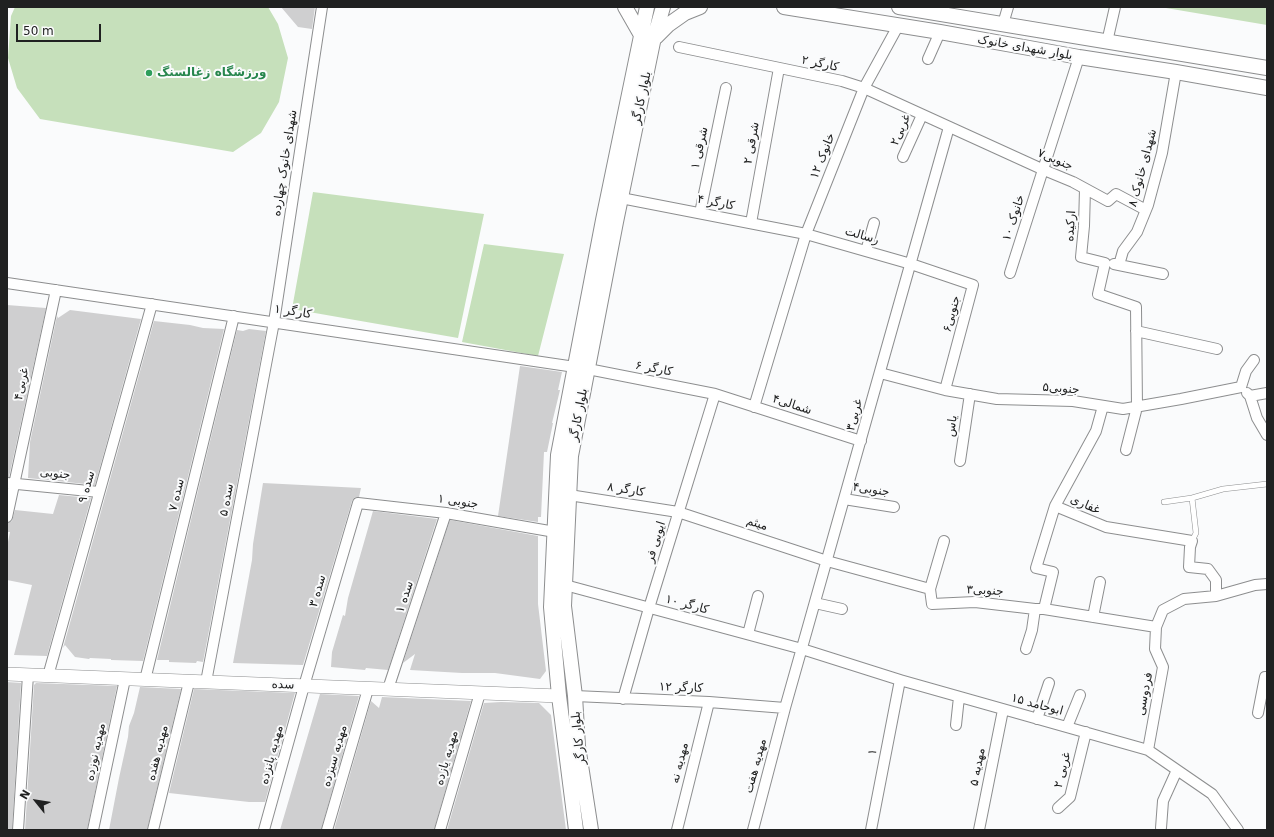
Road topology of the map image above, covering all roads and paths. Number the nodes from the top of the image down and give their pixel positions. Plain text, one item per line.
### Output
1 (322, 7) edge
2 (625, 7) edge
3 (647, 7) edge
4 (663, 7) edge
5 (700, 7) edge
6 (784, 7) edge
7 (902, 7) edge
8 (1008, 7) edge
9 (1115, 7) edge
10 (1003, 24) junction
11 (898, 26) junction
12 (940, 32) junction
13 (641, 35) junction
14 (655, 37) junction
15 (1107, 42) junction
16 (679, 47) dead end
17 (1079, 57) junction
18 (928, 59) dead end
19 (779, 68) junction
20 (1267, 68) edge
21 (1176, 72) junction
22 (726, 88) dead end
23 (864, 88) junction
24 (1267, 88) edge
25 (922, 115) junction
26 (949, 127) junction
27 (903, 157) dead end
28 (1044, 170) junction
29 (1085, 189) junction
30 (621, 198) junction
31 (1146, 210) junction
32 (700, 214) junction
33 (751, 223) junction
34 (874, 223) dead end
35 (806, 234) junction
36 (866, 251) junction
37 (1105, 262) junction
38 (911, 264) junction
39 (1120, 266) junction
40 (1010, 273) dead end
41 (1162, 274) dead end
42 (7, 283) edge
43 (56, 290) junction
44 (152, 304) junction
45 (234, 316) junction
46 (274, 322) junction
47 (1136, 331) junction
48 (1217, 349) dead end
49 (1254, 360) dead end
50 (581, 368) junction
51 (880, 373) junction
52 (1241, 387) junction
53 (945, 390) junction
54 (1267, 393) edge
55 (715, 394) junction
56 (970, 394) junction
57 (1250, 396) junction
58 (1104, 406) junction
59 (1137, 406) junction
60 (754, 407) junction
61 (1267, 435) edge
62 (861, 441) junction
63 (1126, 450) dead end
64 (960, 461) dead end
65 (11, 483) edge
66 (1267, 484) edge
67 (100, 492) junction
68 (569, 495) junction
69 (1192, 498) junction
70 (844, 499) junction
71 (1164, 502) dead end
72 (358, 503) joint
73 (894, 506) dead end
74 (1055, 506) junction
75 (678, 512) junction
76 (446, 513) junction
77 (7, 517) edge
78 (555, 532) junction
79 (944, 541) dead end
80 (1192, 541) junction
81 (827, 561) junction
82 (1100, 582) dead end
83 (1267, 584) edge
84 (565, 585) junction
85 (930, 589) junction
86 (758, 596) dead end
87 (1216, 596) junction
88 (815, 602) junction
89 (649, 608) junction
90 (842, 609) dead end
91 (1039, 609) junction
92 (1093, 616) junction
93 (1156, 627) junction
94 (748, 634) junction
95 (802, 649) junction
96 (1026, 649) dead end
97 (7, 674) edge
98 (28, 675) junction
99 (48, 676) junction
100 (1267, 677) edge
101 (125, 679) junction
102 (145, 680) junction
103 (900, 680) junction
104 (189, 682) junction
105 (206, 682) junction
106 (1049, 683) dead end
107 (304, 686) junction
108 (368, 689) junction
109 (388, 690) junction
110 (480, 693) junction
111 (1080, 695) dead end
112 (559, 696) junction
113 (575, 696) junction
114 (959, 697) junction
115 (623, 699) junction
116 (709, 702) junction
117 (785, 708) junction
118 (1003, 710) junction
119 (1258, 713) dead end
120 (1037, 719) junction
121 (956, 725) dead end
122 (1067, 727) junction
123 (1086, 732) junction
124 (1148, 750) junction
125 (1178, 770) junction
126 (1058, 808) dead end
127 (1161, 828) dead end
128 (18, 830) edge
129 (93, 830) edge
130 (153, 830) edge
131 (264, 830) edge
132 (327, 830) edge
133 (440, 830) edge
134 (576, 830) edge
135 (591, 830) edge
136 (677, 830) edge
137 (753, 830) edge
138 (871, 830) edge
139 (979, 830) edge
140 (1238, 830) edge

1 - 46 street, شهدای خانوک چهارده
2 - 13 main road
3 - 13 main road, بلوار کارگر
4 - 14 main road, بلوار کارگر
5 - 14 main road
6 - 11 main road, بلوار شهدای خانوک
7 - 10 main road, بلوار شهدای خانوک
8 - 10 street
9 - 15 street
10 - 15 main road, بلوار شهدای خانوک
11 - 12 main road, بلوار شهدای خانوک
11 - 23 street, خانوک ۱۲
12 - 17 main road, بلوار شهدای خانوک
12 - 18 street
13 - 50 main road, بلوار کارگر
14 - 30 main road, بلوار کارگر
15 - 20 main road, بلوار شهدای خانوک
16 - 19 street, کارگر ۲
17 - 21 main road, بلوار شهدای خانوک
17 - 28 street, خانوک ۱۰
19 - 23 street, کارگر ۲
19 - 33 street, شرقی ۲
21 - 24 main road, بلوار شهدای خانوک
21 - 31 street, شهدای خانوک ۸
22 - 32 street, شرقی ۱
23 - 25 street, کارگر ۲
23 - 35 street, خانوک ۱۲
25 - 26 street, کارگر ۲
25 - 27 street, غربی۲
26 - 28 street, جنوبی۷
26 - 38 street, غربی۳
28 - 29 street, جنوبی۷
28 - 40 street, خانوک ۱۰
29 - 31 street, جنوبی۷
29 - 37 street, ارکیده
30 - 32 street, کارگر ۴
30 - 50 main road, بلوار کارگر
31 - 39 street, شهدای خانوک ۸
32 - 33 street, کارگر ۴
33 - 35 street, کارگر ۴
34 - 36 street
35 - 36 street, رسالت
35 - 60 street, خانوک ۱۲
36 - 38 street, رسالت
37 - 39 street
37 - 47 street
38 - 51 street, غربی۳
38 - 53 street, جنوبی۶
39 - 41 street
42 - 43 street, کارگر ۱
43 - 44 street, کارگر ۱
43 - 65 street, غربی۴
44 - 45 street, کارگر ۱
44 - 67 street, سده ۹
45 - 46 street, کارگر ۱
45 - 102 street, سده ۷
46 - 50 street, کارگر ۱
46 - 105 street, سده ۵
47 - 48 street
47 - 59 street
49 - 52 street
50 - 55 street, کارگر ۶
50 - 68 main road, بلوار کارگر
50 - 78 main road, بلوار کارگر
51 - 53 street, جنوبی۵
51 - 62 street, غربی۳
52 - 57 street
52 - 59 street, جنوبی۵
53 - 56 street, جنوبی۵
54 - 57 street
55 - 60 street, شمالی۴
55 - 75 street, ایوبی فر
56 - 58 street, جنوبی۵
56 - 64 street, یاس
57 - 61 street
58 - 59 street, جنوبی۵
58 - 74 street, غفاری
59 - 63 street
60 - 62 street, شمالی۴
62 - 70 street, غربی۳
65 - 67 street, جنوبی
65 - 77 street, غربی۴
66 - 69 lane
67 - 99 street, سده ۹
68 - 75 street, کارگر ۸
68 - 84 main road, بلوار کارگر
69 - 71 lane
69 - 80 lane
70 - 73 street, جنوبی۴
70 - 81 street, غربی۳
72 - 76 street, ۱ جنوبی
72 - 107 street, سده ۳
74 - 80 street, غفاری
74 - 91 street
75 - 81 street, میثم
75 - 89 street, ایوبی فر
76 - 78 street, ۱ جنوبی
76 - 109 street, سده ۱
78 - 112 main road, بلوار کارگر
79 - 85 street
80 - 87 street
81 - 85 street
81 - 88 street, غربی۳
82 - 92 street
83 - 87 street, فردوسی
84 - 89 street, کارگر ۱۰
84 - 113 main road, بلوار کارگر
85 - 91 street, جنوبی۳
86 - 94 street
87 - 93 street, فردوسی
88 - 90 street
88 - 95 street, غربی۳
89 - 94 street, کارگر ۱۰
89 - 115 street, ایوبی فر
91 - 92 street, جنوبی۳
91 - 96 street
92 - 93 street, جنوبی۳
93 - 124 street, فردوسی
94 - 95 street, کارگر ۱۰
95 - 103 street, ابوحامد ۱۵
95 - 117 street, غربی۳
97 - 98 street, سده
98 - 99 street, سده
98 - 128 street
99 - 101 street, سده
100 - 119 street
101 - 102 street, سده
101 - 129 street, مهدیه نوزده
102 - 104 street, سده
103 - 114 street, ابوحامد ۱۵
103 - 138 street, ۱
104 - 105 street, سده
104 - 130 street, مهدیه هفده
105 - 107 street, سده
106 - 120 street
107 - 108 street, سده
107 - 131 street, مهدیه پانزده
108 - 109 street, سده
108 - 132 street, مهدیه سیزده
109 - 110 street, سده
110 - 112 street, سده
110 - 133 street, مهدیه یازده
111 - 122 street
112 - 134 main road, بلوار کارگر
113 - 115 street, کارگر ۱۲
113 - 135 main road, بلوار کارگر
114 - 118 street, ابوحامد ۱۵
114 - 121 street
115 - 116 street, کارگر ۱۲
116 - 117 street, کارگر ۱۲
116 - 136 street, مهدیه نه
117 - 137 street, مهدیه هفت
118 - 120 street, ابوحامد ۱۵
118 - 139 street, مهدیه ۵
120 - 122 street, ابوحامد ۱۵
122 - 123 street, ابوحامد ۱۵
123 - 124 street, ابوحامد ۱۵
123 - 126 street, ۲ غربی
124 - 125 street, ابوحامد ۱۵
125 - 127 street
125 - 140 street, ابوحامد ۱۵

